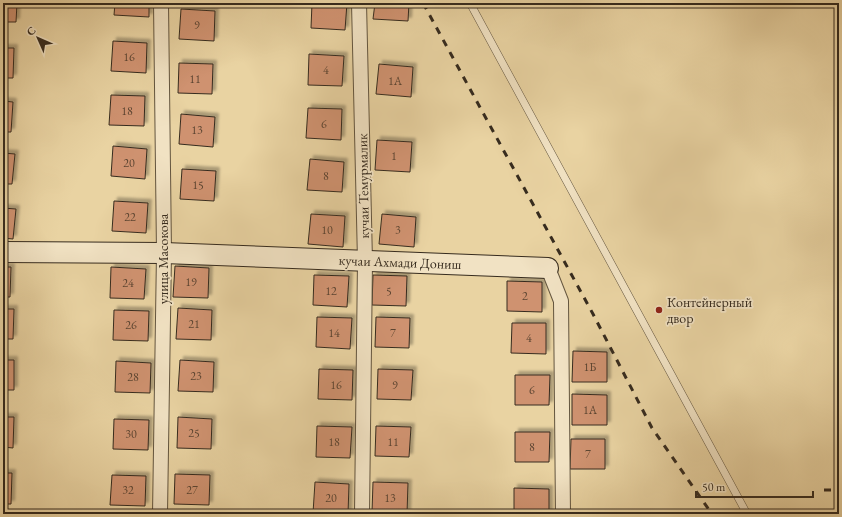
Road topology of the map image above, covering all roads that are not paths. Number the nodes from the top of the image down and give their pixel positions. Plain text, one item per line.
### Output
1 (161, 3) edge
2 (359, 3) edge
3 (470, 3) edge
4 (3, 252) edge
5 (164, 253) junction
6 (365, 261) junction
7 (548, 268) joint
8 (160, 514) edge
9 (362, 514) edge
10 (563, 514) edge
11 (747, 514) edge

1 - 5 street, улица Масокова
2 - 6 street, кучаи Темурмалик
3 - 11 lane
4 - 5 street, кучаи Ахмади Дониш
5 - 6 street, кучаи Ахмади Дониш
5 - 8 street, улица Масокова
6 - 7 street, кучаи Ахмади Дониш
6 - 9 street, кучаи Темурмалик
7 - 10 street, кучаи Ахмади Дониш

